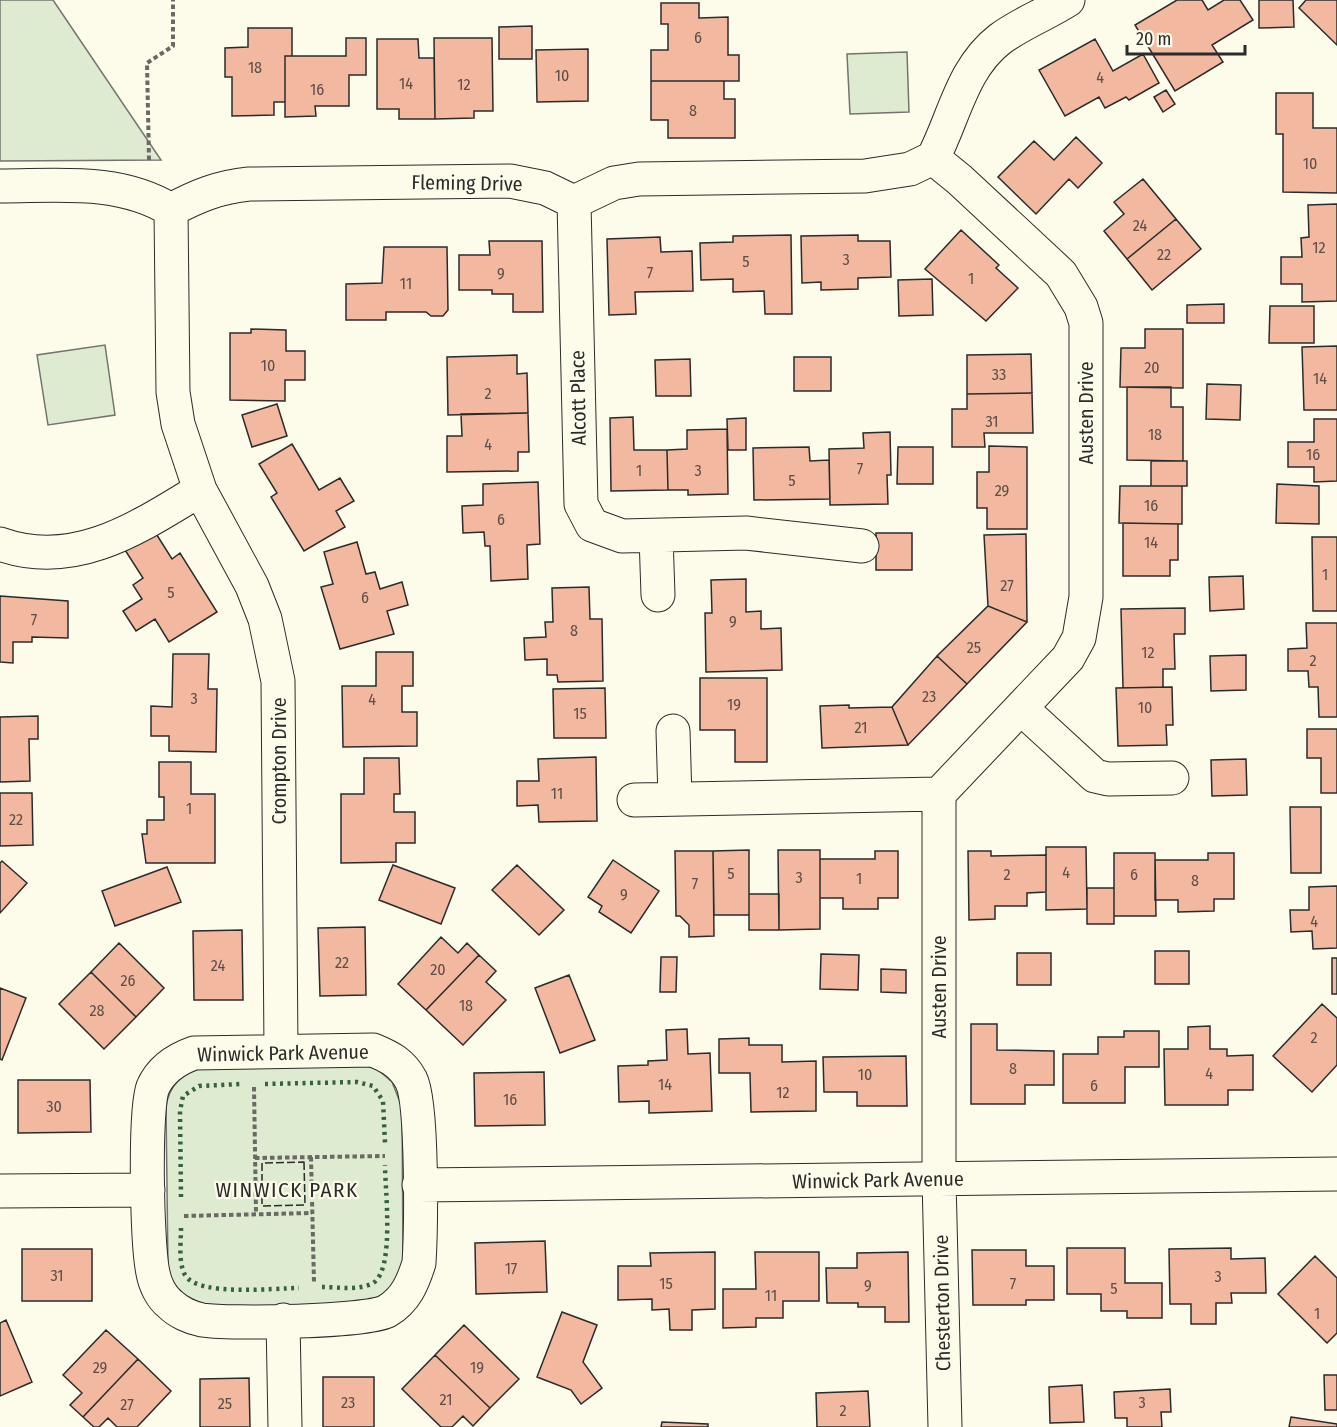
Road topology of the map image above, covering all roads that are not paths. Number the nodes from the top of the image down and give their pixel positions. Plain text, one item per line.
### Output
1 (1068, 0) edge
2 (933, 158) junction
3 (0, 186) edge
4 (574, 202) junction
5 (171, 210) junction
6 (200, 489) junction
7 (656, 536) junction
8 (0, 544) edge
9 (862, 546) dead end
10 (658, 595) dead end
11 (1022, 709) junction
12 (673, 731) dead end
13 (1172, 778) dead end
14 (939, 795) junction
15 (675, 799) junction
16 (634, 800) dead end
17 (268, 1050) junction
18 (419, 1171) junction
19 (1337, 1174) edge
20 (939, 1179) junction
21 (0, 1191) edge
22 (149, 1203) junction
23 (283, 1320) junction
24 (285, 1427) edge
25 (945, 1427) edge

1 - 2 street
2 - 4 street
2 - 11 street, Austen Drive
3 - 5 street
4 - 5 street, Fleming Drive
4 - 7 street, Alcott Place
5 - 6 street, Crompton Drive
6 - 8 street
6 - 17 street, Crompton Drive
7 - 9 street, Alcott Place
7 - 10 street
11 - 13 street
11 - 14 street, Austen Drive
12 - 15 street
14 - 15 street
14 - 20 street, Austen Drive
15 - 16 street
17 - 18 street, Winwick Park Avenue
17 - 22 street, Winwick Park Avenue
18 - 20 street, Winwick Park Avenue
18 - 23 street, Winwick Park Avenue
19 - 20 street, Winwick Park Avenue
20 - 25 street, Chesterton Drive
21 - 22 street
22 - 23 street, Winwick Park Avenue
23 - 24 street

